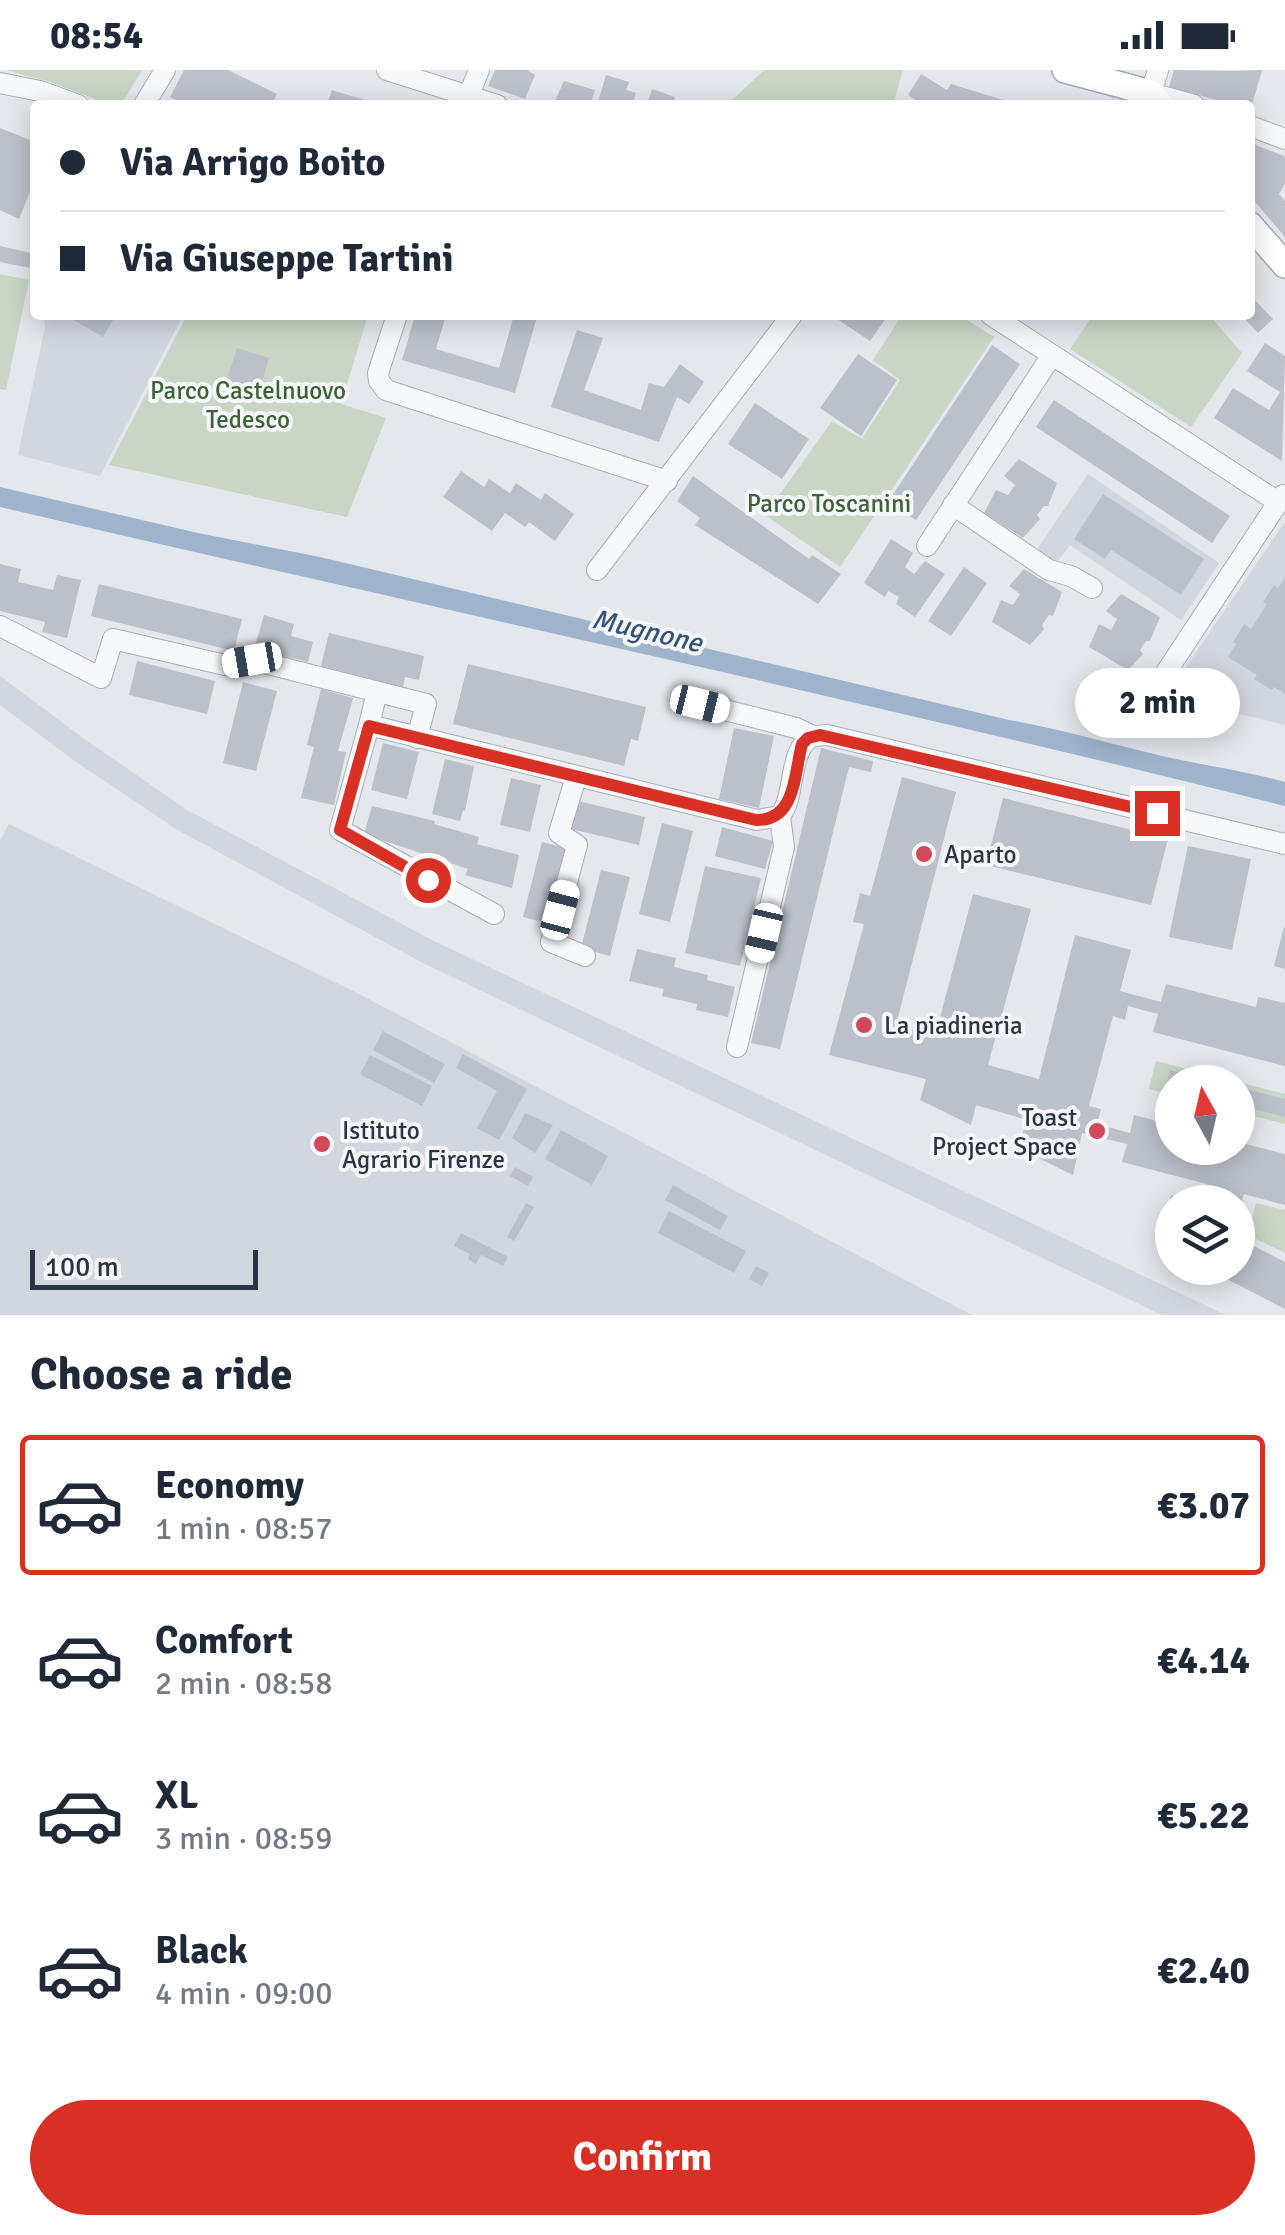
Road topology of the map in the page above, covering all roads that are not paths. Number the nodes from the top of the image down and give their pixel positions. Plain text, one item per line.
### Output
1 (165, 70) edge
2 (387, 70) edge
3 (479, 70) edge
4 (1065, 70) edge
5 (0, 83) edge
6 (1156, 89) edge
7 (1108, 92) edge
8 (63, 100) edge
9 (147, 100) edge
10 (467, 100) edge
11 (1182, 100) edge
12 (1255, 128) edge
13 (1285, 139) edge
14 (1255, 231) edge
15 (1285, 265) edge
16 (395, 320) edge
17 (788, 320) edge
18 (999, 320) edge
19 (1052, 354) junction
20 (667, 482) junction
21 (1282, 498) edge
22 (953, 505) junction
23 (927, 546) dead end
24 (597, 570) dead end
25 (1092, 588) dead end
26 (0, 626) edge
27 (1154, 689) dead end
28 (378, 692) junction
29 (700, 704) dead end
30 (369, 726) junction
31 (812, 736) junction
32 (417, 738) junction
33 (576, 777) junction
34 (780, 816) junction
35 (1285, 844) edge
36 (494, 914) dead end
37 (585, 956) dead end
38 (738, 1047) dead end

1 - 9 street
2 - 10 street
3 - 10 street
4 - 7 main road
5 - 8 street
6 - 11 street
12 - 13 street
14 - 15 main road
16 - 20 street
17 - 20 street
18 - 19 street
19 - 21 street
19 - 22 street
20 - 24 street
21 - 27 street
22 - 23 street
22 - 25 street
26 - 28 street
28 - 30 street
28 - 32 street
29 - 31 street
30 - 32 street
30 - 36 street
31 - 34 street
31 - 35 street
32 - 33 street
33 - 34 street
33 - 37 street
34 - 38 street

